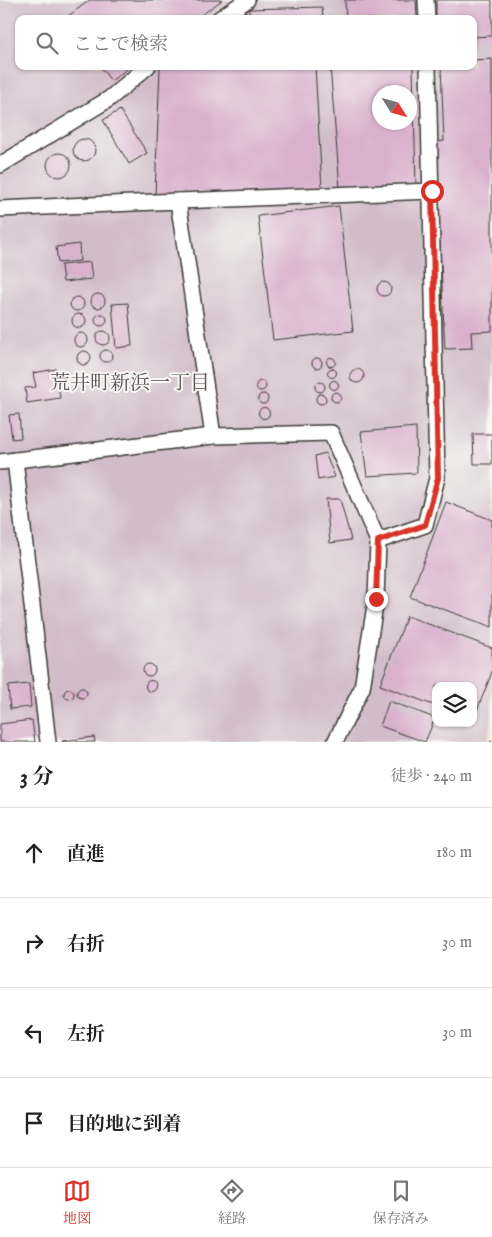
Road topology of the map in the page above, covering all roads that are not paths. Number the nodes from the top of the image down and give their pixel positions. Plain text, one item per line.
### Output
1 (247, 0) edge
2 (426, 0) edge
3 (225, 15) edge
4 (427, 15) edge
5 (143, 70) edge
6 (428, 70) edge
7 (0, 165) edge
8 (432, 191) junction
9 (178, 201) junction
10 (0, 209) edge
11 (213, 436) junction
12 (15, 460) junction
13 (0, 462) edge
14 (378, 541) junction
15 (48, 742) edge
16 (334, 742) edge

1 - 3 street
2 - 4 street
5 - 7 street
6 - 8 street
8 - 9 street
8 - 14 street
9 - 10 street
9 - 11 street
11 - 12 street
11 - 14 street
12 - 13 street
12 - 15 street
14 - 16 street

